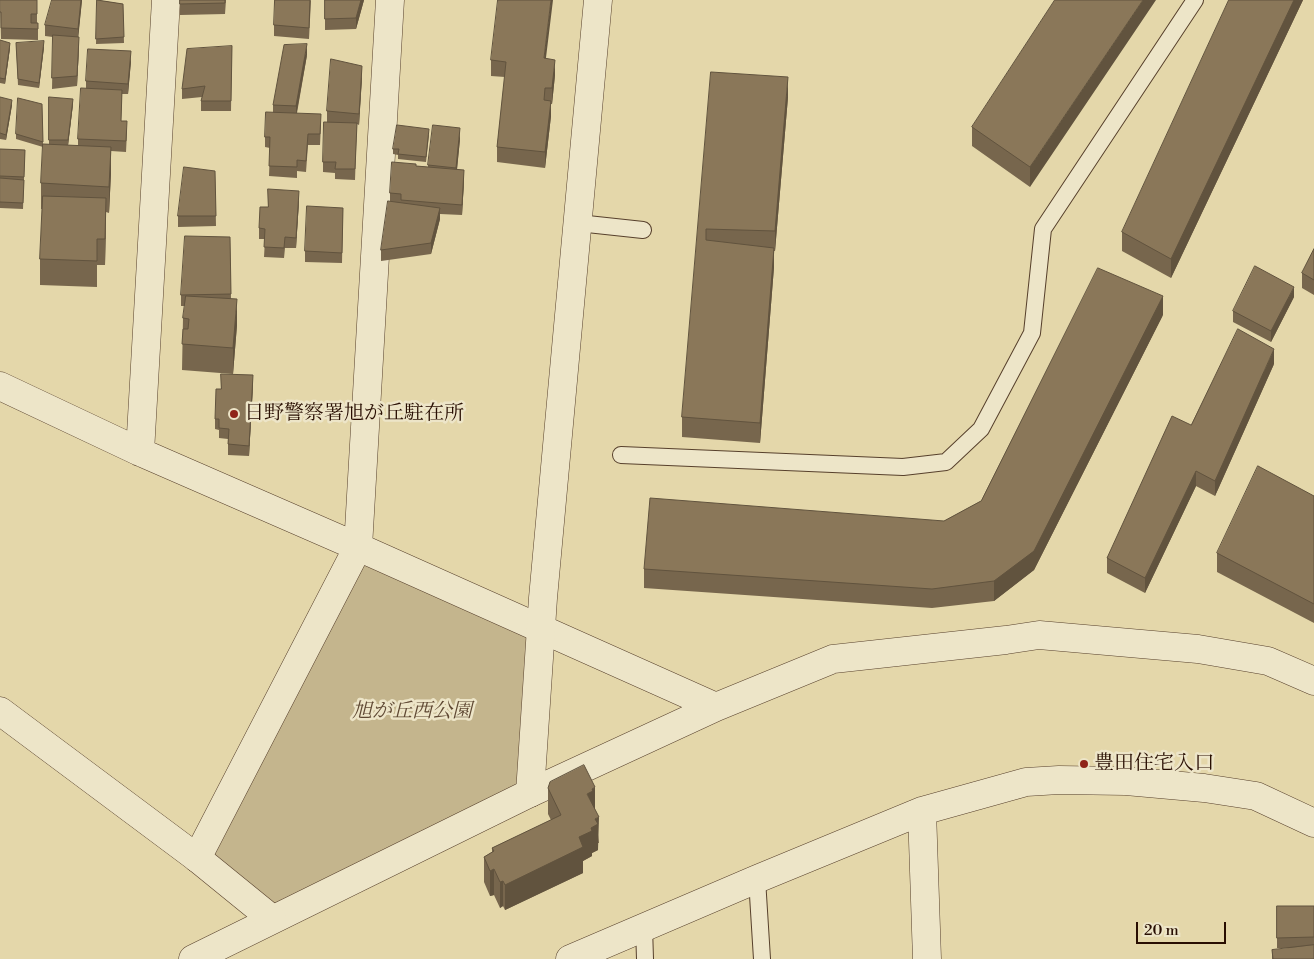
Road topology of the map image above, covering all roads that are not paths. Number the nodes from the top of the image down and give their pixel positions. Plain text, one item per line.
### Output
1 (166, 0) edge
2 (390, 0) edge
3 (598, 0) edge
4 (1195, 0) edge
5 (578, 223) junction
6 (644, 230) dead end
7 (0, 386) edge
8 (140, 452) junction
9 (621, 455) dead end
10 (358, 547) junction
11 (540, 630) junction
12 (1314, 681) edge
13 (716, 707) junction
14 (0, 711) edge
15 (530, 793) junction
16 (922, 811) junction
17 (1314, 823) edge
18 (197, 858) junction
19 (757, 879) junction
20 (272, 919) junction
21 (644, 927) junction
22 (193, 959) edge
23 (570, 959) edge
24 (645, 959) edge
25 (762, 959) edge
26 (927, 959) edge

1 - 8 street
2 - 10 street
3 - 5 street
4 - 9 lane
5 - 6 lane
5 - 11 street
7 - 8 street
8 - 10 street
10 - 11 street
10 - 18 street
11 - 13 street
11 - 15 street
12 - 13 street
13 - 15 street
14 - 18 street
15 - 20 street
16 - 17 street
16 - 19 street
16 - 26 street
18 - 20 street
19 - 21 street
19 - 25 lane
20 - 22 street
21 - 23 street
21 - 24 lane

